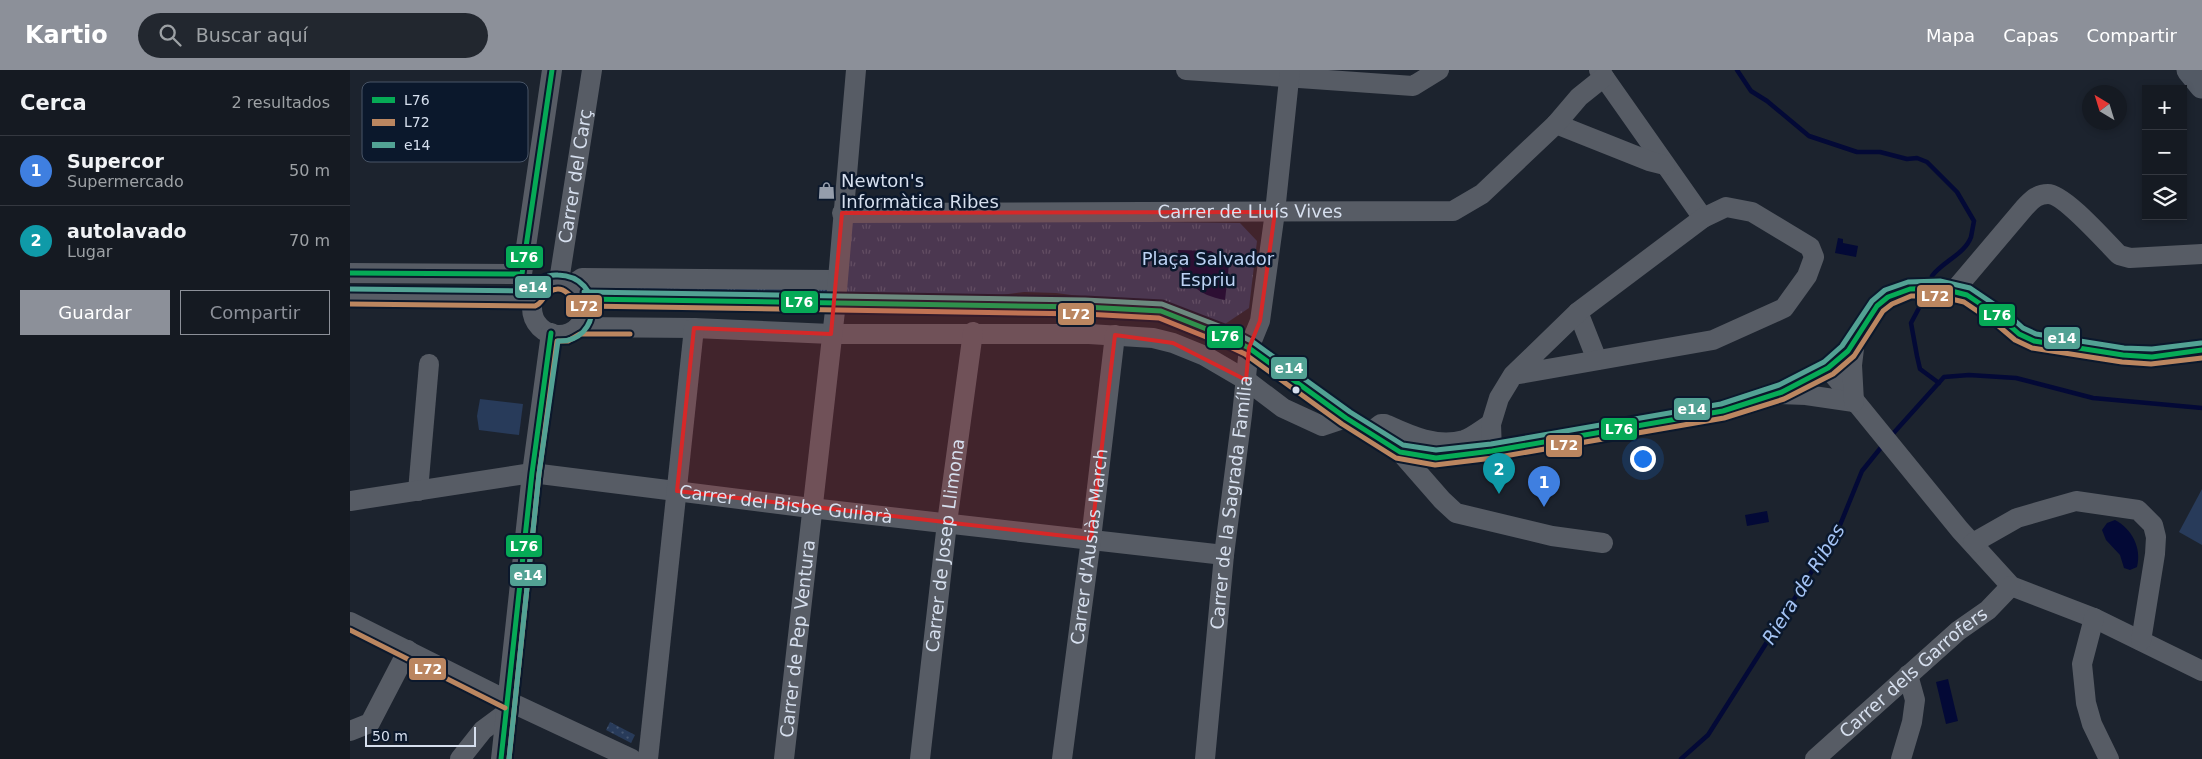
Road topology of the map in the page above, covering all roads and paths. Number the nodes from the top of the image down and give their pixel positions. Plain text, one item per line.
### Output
1 (552, 70) edge
2 (592, 70) edge
3 (856, 70) edge
4 (1186, 70) edge
5 (1439, 70) edge
6 (2189, 70) edge
7 (1602, 73) edge
8 (1290, 74) edge
9 (2202, 86) edge
10 (1556, 124) junction
11 (1665, 165) junction
12 (1275, 212) junction
13 (842, 213) junction
14 (1703, 218) junction
15 (2202, 254) edge
16 (350, 273) edge
17 (837, 280) junction
18 (572, 288) junction
19 (1953, 292) junction
20 (350, 296) edge
21 (534, 299) junction
22 (836, 302) junction
23 (1578, 312) junction
24 (578, 327) junction
25 (694, 328) junction
26 (973, 332) junction
27 (550, 333) junction
28 (831, 334) junction
29 (1115, 335) junction
30 (1855, 340) junction
31 (1249, 348) junction
32 (2202, 350) edge
33 (1597, 360) junction
34 (429, 364) dead end
35 (1828, 368) junction
36 (1513, 375) junction
37 (1246, 380) junction
38 (1778, 393) junction
39 (1854, 402) junction
40 (1346, 418) junction
41 (1491, 424) junction
42 (1369, 433) junction
43 (1492, 451) junction
44 (1400, 452) junction
45 (532, 473) junction
46 (418, 491) junction
47 (677, 491) junction
48 (350, 502) edge
49 (811, 508) junction
50 (947, 523) junction
51 (1091, 539) junction
52 (1603, 543) dead end
53 (1973, 543) junction
54 (1224, 555) junction
55 (2011, 586) junction
56 (2094, 618) junction
57 (350, 622) edge
58 (2141, 641) junction
59 (408, 650) junction
60 (2202, 672) edge
61 (1908, 675) junction
62 (507, 707) junction
63 (350, 731) edge
64 (460, 759) edge
65 (501, 759) edge
66 (632, 759) edge
67 (648, 759) edge
68 (784, 759) edge
69 (920, 759) edge
70 (1062, 759) edge
71 (1205, 759) edge
72 (1815, 759) edge
73 (1901, 759) edge
74 (2109, 759) edge

1 - 16 street
2 - 18 street, Carrer del Carç
3 - 13 street, Carrer de Pep Ventura
4 - 8 street
5 - 8 street
6 - 9 main road
7 - 10 street, Carrer de Lluís Vives
7 - 11 street
8 - 12 street, Carrer de la Sagrada Família
10 - 11 street
10 - 12 street, Carrer de Lluís Vives
11 - 14 street
12 - 13 street, Carrer de Lluís Vives
12 - 31 street, Carrer de la Sagrada Família
13 - 17 street, Carrer de Pep Ventura
14 - 23 street
14 - 33 street
15 - 19 street
17 - 18 street
17 - 22 street, Carrer de Pep Ventura
18 - 21 street
18 - 22 street
18 - 24 street
19 - 30 street
19 - 32 street
20 - 21 street
21 - 27 street
22 - 28 street, Carrer de Pep Ventura
22 - 31 street
23 - 33 street
23 - 36 street
24 - 25 street
24 - 27 street
25 - 28 street
25 - 47 street
26 - 28 street
26 - 29 street
26 - 50 street, Carrer de Josep Llimona
27 - 45 street
28 - 49 street, Carrer de Pep Ventura
29 - 37 street
29 - 51 street, Carrer d'Ausiàs March
30 - 35 street
30 - 39 street
31 - 37 street, Carrer de la Sagrada Família
31 - 40 street
33 - 36 street
34 - 46 street
35 - 38 street
35 - 39 street
36 - 41 street
37 - 40 street
37 - 54 street, Carrer de la Sagrada Família
38 - 39 street
38 - 43 street
39 - 53 street
40 - 42 street
41 - 42 street
41 - 43 street
42 - 44 street
43 - 44 street
44 - 52 street
45 - 46 street, Carrer del Bisbe Guilarà
45 - 47 street, Carrer del Bisbe Guilarà
45 - 62 street
46 - 48 street, Carrer del Bisbe Guilarà
47 - 49 street, Carrer del Bisbe Guilarà
47 - 67 street
49 - 50 street, Carrer del Bisbe Guilarà
49 - 68 street, Carrer de Pep Ventura
50 - 51 street, Carrer del Bisbe Guilarà
50 - 69 street, Carrer de Josep Llimona
51 - 54 street, Carrer del Bisbe Guilarà
51 - 70 street, Carrer d'Ausiàs March
53 - 55 street
53 - 58 street
54 - 71 street, Carrer de la Sagrada Família
55 - 56 street
55 - 61 street, Carrer dels Garrofers
56 - 58 street
56 - 74 street
57 - 59 street
58 - 60 street
59 - 62 street
59 - 63 street
61 - 72 street, Carrer dels Garrofers
61 - 73 street
62 - 64 street
62 - 65 street
62 - 66 street

